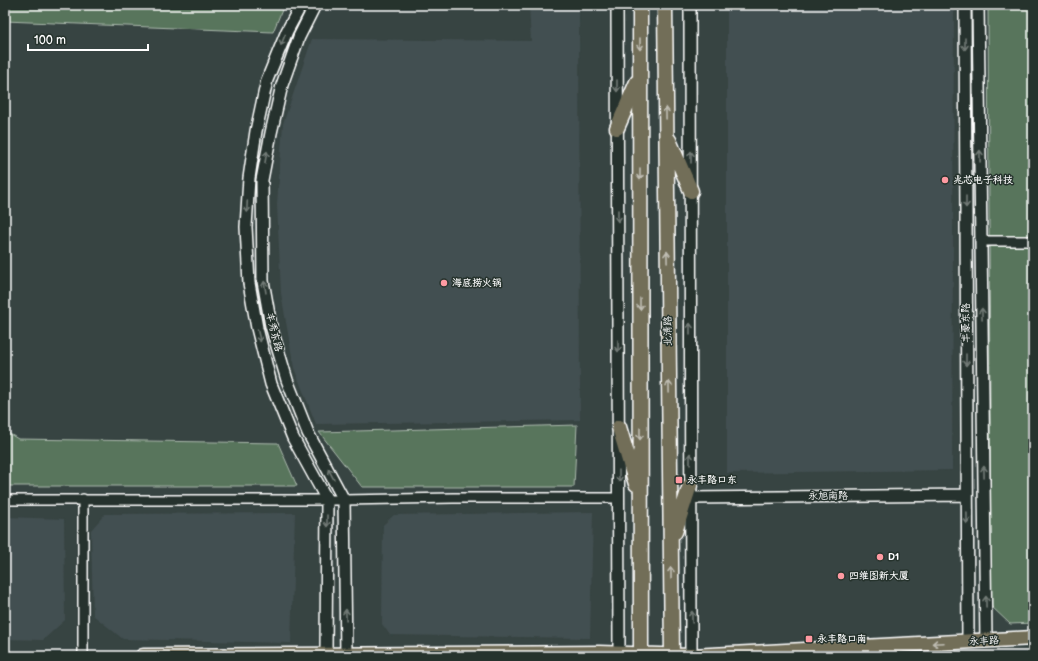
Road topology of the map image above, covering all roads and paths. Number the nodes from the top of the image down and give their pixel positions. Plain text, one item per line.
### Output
1 (301, 5) edge
2 (315, 5) edge
3 (617, 5) edge
4 (640, 5) edge
5 (664, 5) edge
6 (690, 5) edge
7 (965, 5) edge
8 (978, 5) edge
9 (640, 76) junction
10 (617, 128) junction
11 (666, 134) junction
12 (691, 191) junction
13 (981, 241) junction
14 (1033, 241) edge
15 (619, 427) junction
16 (690, 491) junction
17 (967, 495) junction
18 (641, 497) junction
19 (619, 498) junction
20 (83, 499) junction
21 (5, 500) edge
22 (327, 500) junction
23 (344, 500) junction
24 (671, 544) junction
25 (1033, 638) edge
26 (968, 641) junction
27 (986, 641) junction
28 (326, 654) junction
29 (346, 654) junction
30 (619, 654) junction
31 (602, 655) edge
32 (672, 655) edge
33 (83, 656) edge
34 (143, 656) edge
35 (641, 656) edge
36 (691, 656) edge

1 -> 22 street, 丰秀东路
23 -> 2 street, 丰秀东路
3 -> 10 street
4 -> 9 main road
11 -> 5 main road, 北清路
12 -> 6 street
7 -> 17 street, 丰豪东路
13 -> 8 street, 丰豪东路
9 - 10 main road
9 -> 18 main road
10 -> 15 street
11 - 12 main road
24 -> 11 main road, 北清路
16 -> 12 street
13 - 14 street
27 -> 13 street, 丰豪东路
15 - 18 main road
15 -> 19 street
16 - 17 street, 永旭南路
16 - 24 main road
36 -> 16 street
17 -> 26 street, 丰豪东路
18 - 35 main road
19 - 23 street
19 - 30 street
20 - 21 street
20 - 22 street
20 - 33 street
22 - 23 street
22 -> 28 street, 丰秀东路
29 -> 23 street, 丰秀东路
32 -> 24 main road, 北清路
25 - 27 main road, 永丰路
26 - 27 main road, 永丰路
26 -> 36 main road, 永丰路
28 - 29 main road, 永丰路
28 - 34 main road, 永丰路
29 - 31 main road, 永丰路
30 - 31 main road, 永丰路
30 - 35 main road, 永丰路
32 - 35 main road, 永丰路
32 - 36 main road, 永丰路

